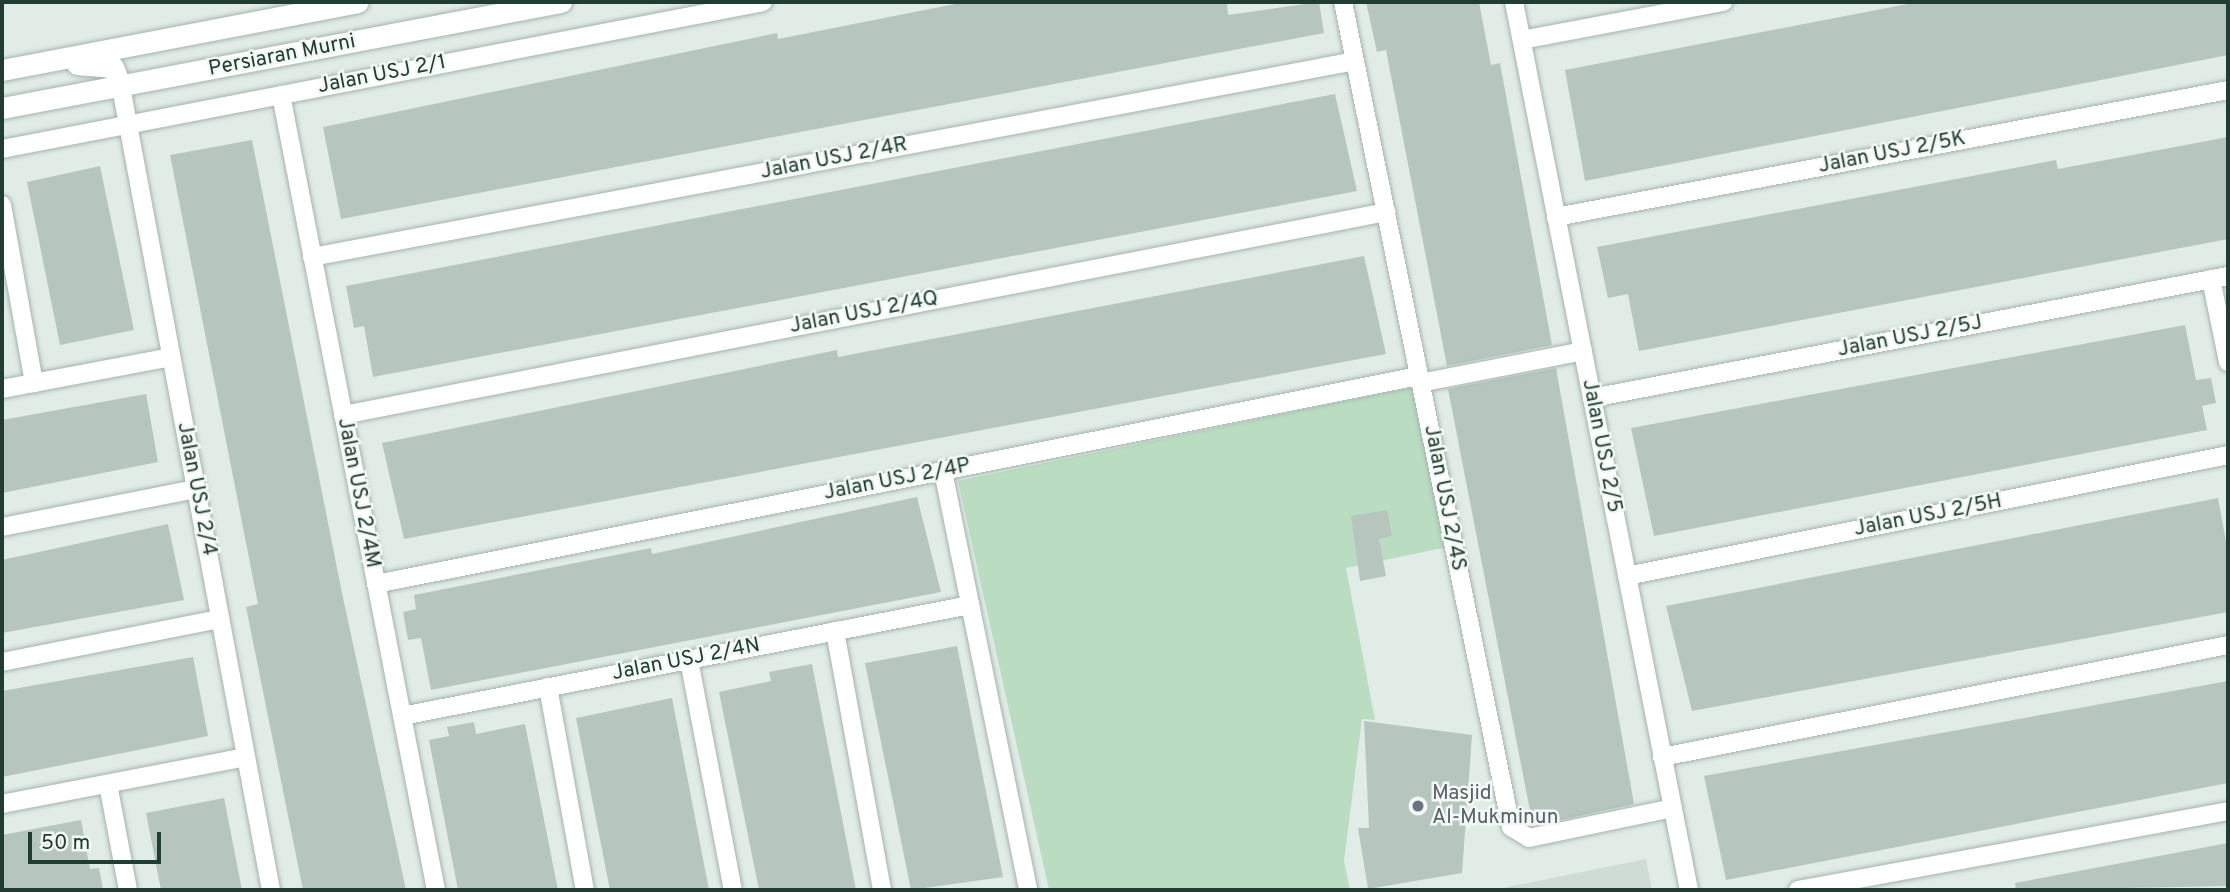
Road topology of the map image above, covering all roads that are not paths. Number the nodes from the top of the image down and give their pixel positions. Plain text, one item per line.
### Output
1 (359, 2) edge
2 (561, 2) edge
3 (763, 2) edge
4 (1343, 2) edge
5 (1514, 2) edge
6 (1723, 2) edge
7 (1522, 40) junction
8 (1355, 61) junction
9 (40, 63) junction
10 (2, 70) edge
11 (121, 87) junction
12 (2228, 90) edge
13 (281, 95) junction
14 (2, 108) edge
15 (128, 125) junction
16 (2, 149) edge
17 (2, 205) edge
18 (1386, 212) junction
19 (1556, 217) junction
20 (312, 257) junction
21 (2220, 277) edge
22 (1583, 351) junction
23 (171, 357) junction
24 (2228, 362) edge
25 (1420, 379) junction
26 (34, 383) junction
27 (2, 389) edge
28 (1592, 398) junction
29 (343, 415) junction
30 (2228, 456) edge
31 (943, 471) junction
32 (196, 489) junction
33 (2, 527) edge
34 (1627, 576) junction
35 (376, 584) junction
36 (970, 605) junction
37 (220, 619) junction
38 (835, 631) junction
39 (2228, 645) edge
40 (688, 660) junction
41 (2, 662) edge
42 (548, 687) junction
43 (402, 716) junction
44 (246, 757) junction
45 (1662, 757) junction
46 (108, 784) junction
47 (2, 804) edge
48 (1673, 808) junction
49 (2228, 811) edge
50 (128, 890) edge
51 (271, 890) edge
52 (436, 890) edge
53 (585, 890) edge
54 (733, 890) edge
55 (882, 890) edge
56 (1028, 890) edge
57 (1689, 890) edge
58 (1798, 890) edge

1 - 9 main road, Persiaran Murni
2 - 11 main road, Persiaran Murni
3 - 13 street, Jalan USJ 2/1
4 - 8 street, Jalan USJ 2/4S
5 - 7 street, Jalan USJ 2/5
6 - 7 street
7 - 19 street, Jalan USJ 2/5
8 - 18 street, Jalan USJ 2/4S
8 - 20 street, Jalan USJ 2/4R
9 - 10 main road, Persiaran Murni
9 - 11 main road
11 - 14 main road, Persiaran Murni
11 - 15 street, Jalan USJ 2/4
12 - 19 street, Jalan USJ 2/5K
13 - 15 street, Jalan USJ 2/1
13 - 20 street, Jalan USJ 2/4M
15 - 16 street, Jalan USJ 2/1
15 - 23 street, Jalan USJ 2/4
17 - 26 street
18 - 25 street, Jalan USJ 2/4S
18 - 29 street, Jalan USJ 2/4Q
19 - 22 street, Jalan USJ 2/5
20 - 29 street, Jalan USJ 2/4M
21 - 24 street
21 - 28 street, Jalan USJ 2/5J
22 - 25 street, Jalan USJ 2/4P
22 - 28 street, Jalan USJ 2/5
23 - 26 street
23 - 32 street, Jalan USJ 2/4
25 - 31 street, Jalan USJ 2/4P
25 - 48 street, Jalan USJ 2/4S
26 - 27 street
28 - 34 street, Jalan USJ 2/5
29 - 35 street, Jalan USJ 2/4M
30 - 34 street, Jalan USJ 2/5H
31 - 35 street, Jalan USJ 2/4P
31 - 36 street
32 - 33 street
32 - 37 street, Jalan USJ 2/4
34 - 45 street, Jalan USJ 2/5
35 - 43 street, Jalan USJ 2/4M
36 - 38 street, Jalan USJ 2/4N
36 - 56 street
37 - 41 street
37 - 44 street, Jalan USJ 2/4
38 - 40 street, Jalan USJ 2/4N
38 - 55 street
39 - 45 street
40 - 42 street, Jalan USJ 2/4N
40 - 54 street
42 - 43 street, Jalan USJ 2/4N
42 - 53 street
43 - 52 street, Jalan USJ 2/4M
44 - 46 street
44 - 51 street, Jalan USJ 2/4
45 - 48 street, Jalan USJ 2/5
46 - 47 street
46 - 50 street
48 - 57 street, Jalan USJ 2/5
49 - 58 street

